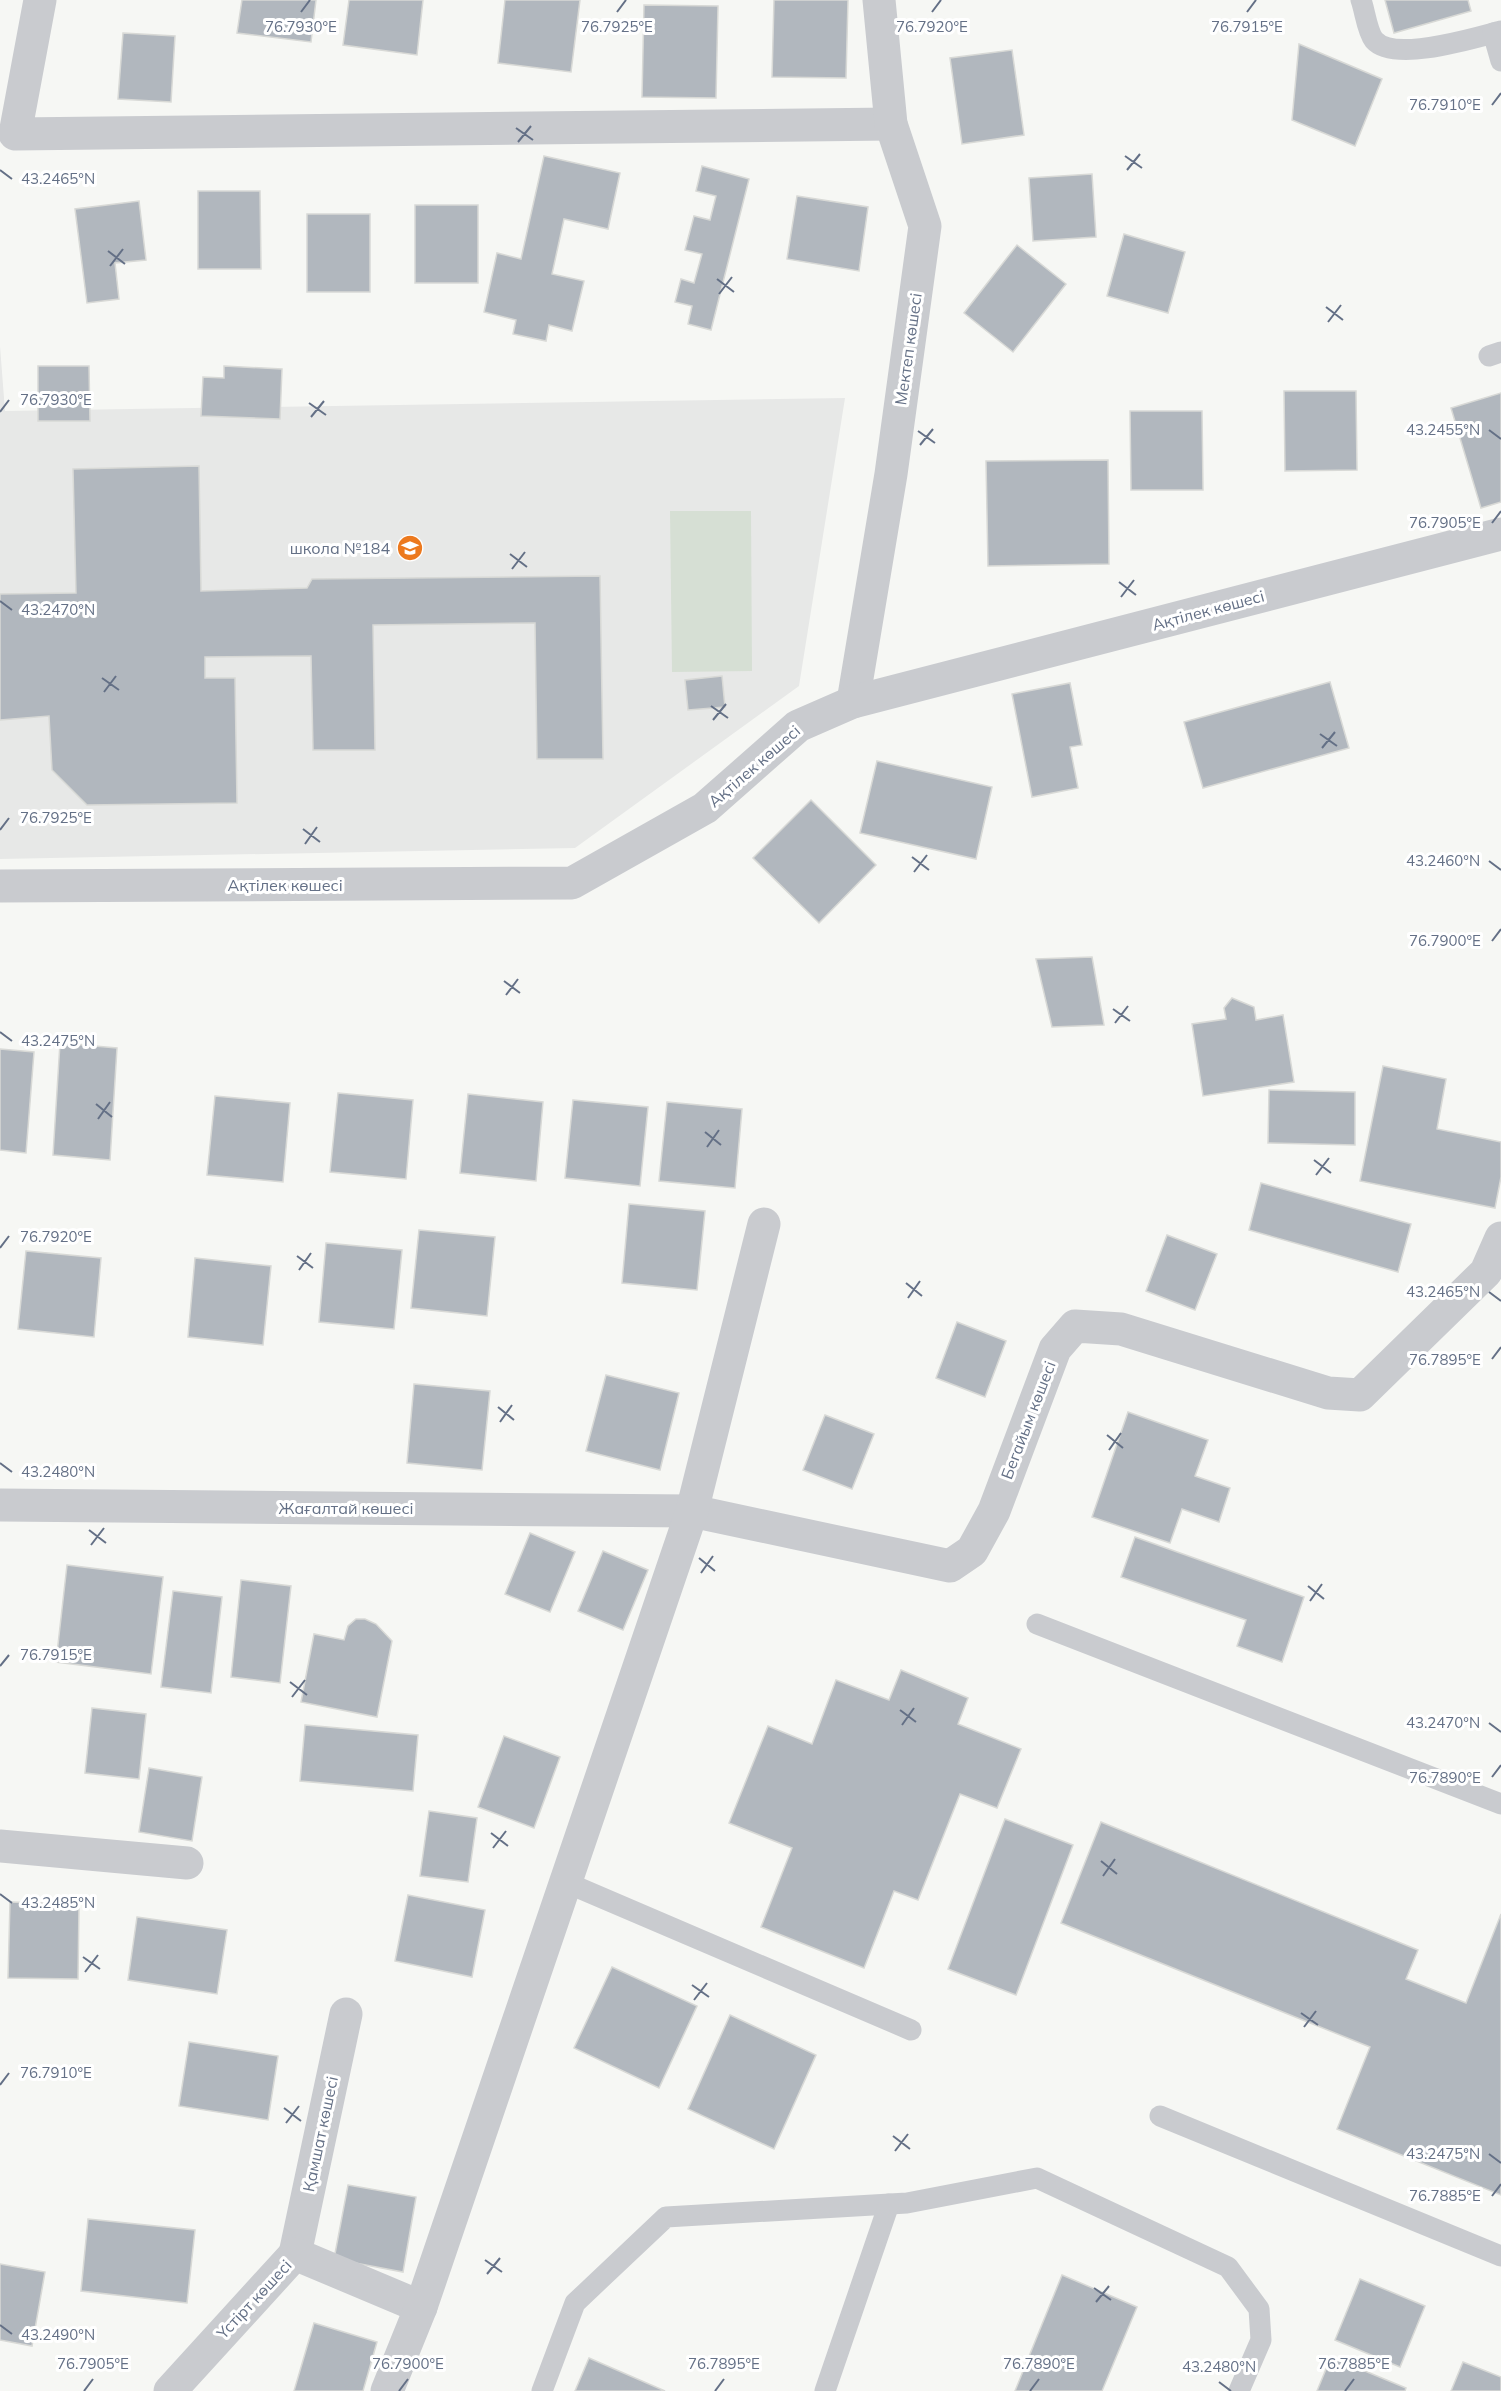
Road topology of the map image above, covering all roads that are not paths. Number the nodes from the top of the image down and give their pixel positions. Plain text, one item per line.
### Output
1 (40, 0) edge
2 (879, 0) edge
3 (1362, 0) edge
4 (1497, 32) edge
5 (1501, 61) edge
6 (891, 124) junction
7 (1501, 534) edge
8 (853, 702) junction
9 (0, 886) edge
10 (764, 1224) dead end
11 (1501, 1238) edge
12 (0, 1505) edge
13 (692, 1511) junction
14 (1037, 1624) dead end
15 (1501, 1804) edge
16 (0, 1846) edge
17 (187, 1863) dead end
18 (565, 1882) junction
19 (346, 2014) dead end
20 (911, 2030) dead end
21 (1160, 2116) dead end
22 (889, 2204) junction
23 (295, 2254) junction
24 (1501, 2256) edge
25 (421, 2307) junction
26 (170, 2391) edge
27 (387, 2391) edge
28 (542, 2391) edge
29 (825, 2391) edge
30 (1239, 2391) edge

1 - 6 street
2 - 6 street, Мектеп көшесі
3 - 4 lane
4 - 5 lane
6 - 8 street, Мектеп көшесі
7 - 8 street, Ақтілек көшесі
8 - 9 street, Ақтілек көшесі
10 - 13 street
11 - 13 street, Бегайым көшесі
12 - 13 street, Жағалтай көшесі
13 - 18 street
14 - 15 lane
16 - 17 street
18 - 20 lane
18 - 25 street
19 - 23 street, Қамшат көшесі
21 - 24 lane
22 - 28 lane
22 - 29 lane
22 - 30 lane
23 - 25 street, Үстірт көшесі
23 - 26 street, Үстірт көшесі
25 - 27 street

